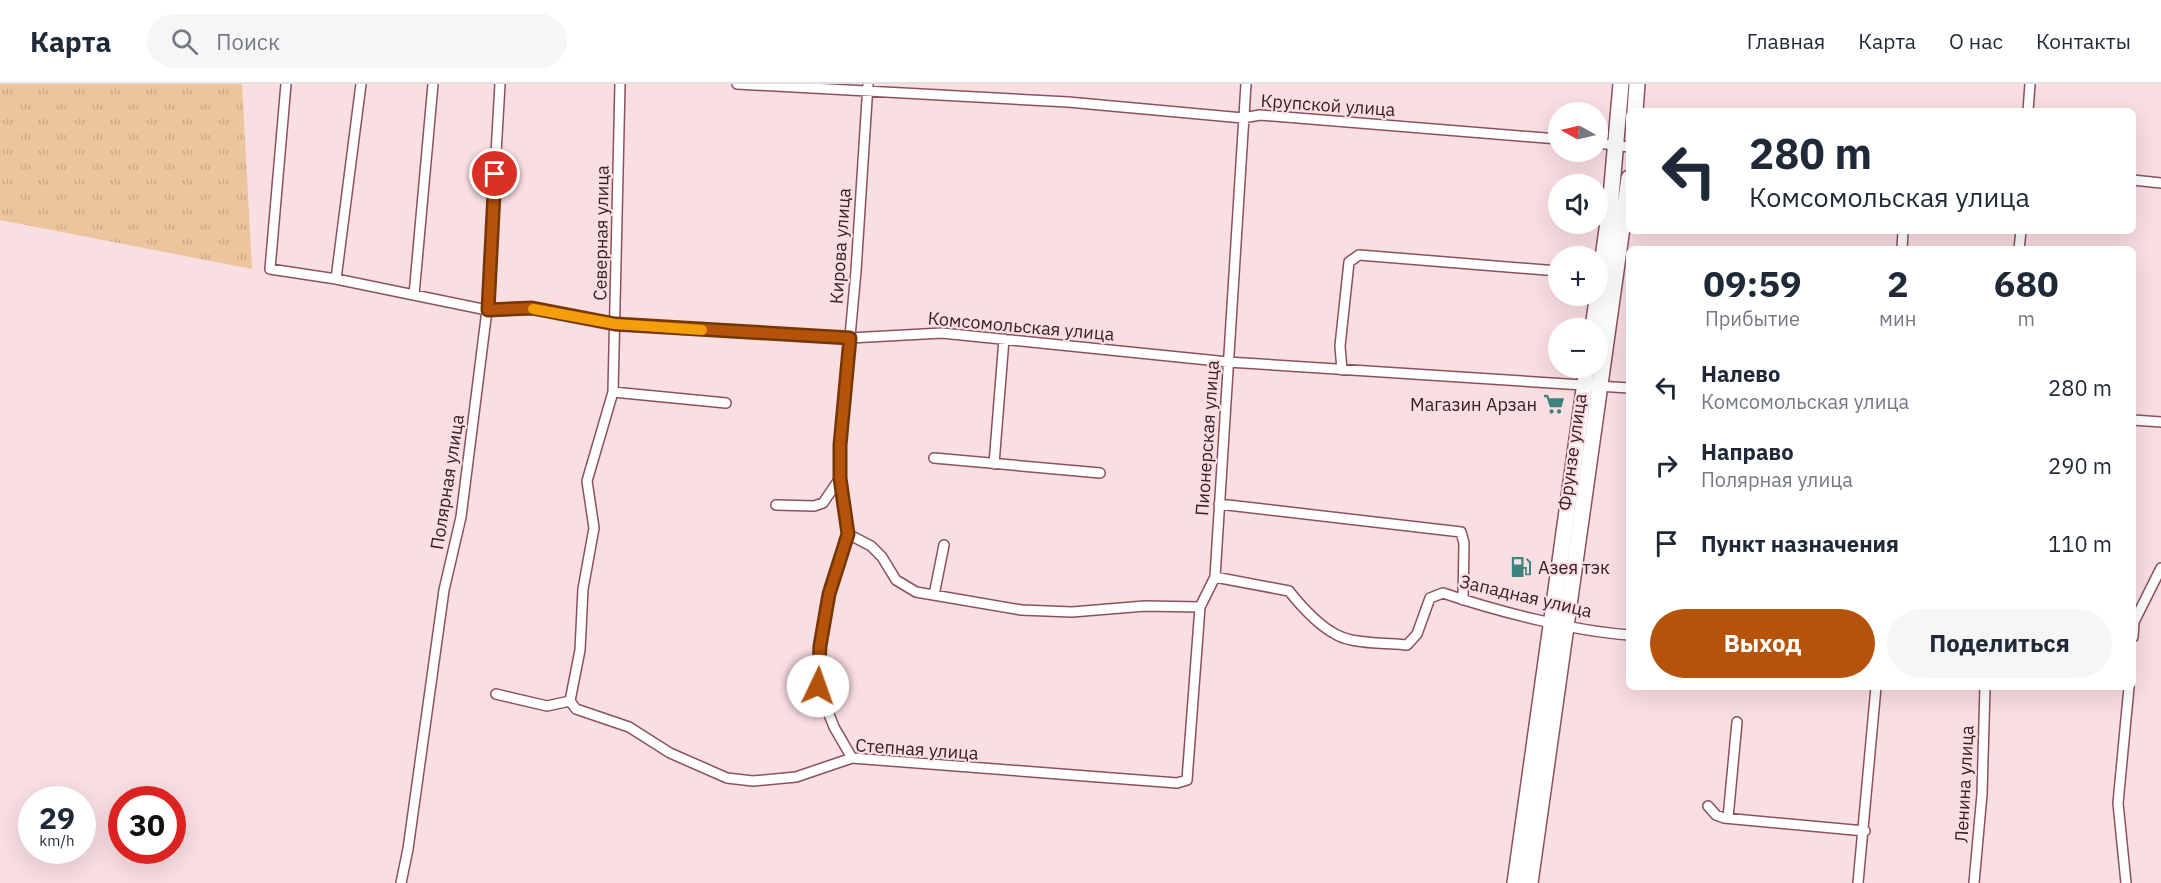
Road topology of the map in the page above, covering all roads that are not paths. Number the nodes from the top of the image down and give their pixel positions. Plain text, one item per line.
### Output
1 (286, 84) edge
2 (361, 84) edge
3 (433, 84) edge
4 (500, 84) edge
5 (620, 84) edge
6 (737, 84) edge
7 (1246, 84) edge
8 (1621, 84) edge
9 (1637, 84) edge
10 (2030, 84) edge
11 (868, 89) edge
12 (1635, 108) edge
13 (2028, 108) edge
14 (1243, 118) junction
15 (1548, 138) edge
16 (1622, 146) edge
17 (2136, 180) edge
18 (2161, 183) edge
19 (1626, 200) edge
20 (1604, 246) edge
21 (1548, 270) edge
22 (336, 279) junction
23 (414, 295) junction
24 (488, 310) junction
25 (615, 324) junction
26 (850, 338) junction
27 (1004, 339) junction
28 (1228, 362) junction
29 (1342, 370) junction
30 (1586, 378) edge
31 (1585, 386) junction
32 (1601, 387) junction
33 (1626, 388) edge
34 (613, 392) junction
35 (726, 403) dead end
36 (2136, 420) edge
37 (2161, 422) edge
38 (934, 458) dead end
39 (994, 464) junction
40 (1100, 473) dead end
41 (840, 478) junction
42 (1219, 504) junction
43 (776, 505) dead end
44 (848, 534) junction
45 (944, 545) dead end
46 (2161, 568) edge
47 (1215, 577) junction
48 (2157, 581) edge
49 (934, 595) junction
50 (1463, 600) junction
51 (1200, 607) junction
52 (2136, 618) edge
53 (1552, 621) junction
54 (1567, 624) junction
55 (1626, 634) edge
56 (1875, 690) edge
57 (1985, 690) edge
58 (2128, 690) edge
59 (496, 694) dead end
60 (570, 701) junction
61 (1737, 722) dead end
62 (852, 758) junction
63 (1177, 783) joint
64 (1708, 806) dead end
65 (1728, 818) junction
66 (1865, 831) junction
67 (1529, 834) junction
68 (400, 883) edge
69 (1515, 883) edge
70 (1530, 883) edge
71 (1858, 883) edge
72 (1974, 883) edge
73 (2126, 883) edge

1 - 22 street, Комсомольская улица
2 - 22 street
3 - 23 street
4 - 24 street, Полярная улица
5 - 25 street, Северная улица
6 - 11 street, Крупской улица
7 - 14 street, Пионерская улица
8 - 16 main road
9 - 12 main road
10 - 13 street
11 - 14 street, Крупской улица
11 - 26 street, Кирова улица
14 - 15 street, Крупской улица
14 - 28 street, Пионерская улица
16 - 20 main road
17 - 18 street
19 - 32 main road, Фрунзе улица
21 - 29 street
22 - 23 street, Комсомольская улица
23 - 24 street, Комсомольская улица
24 - 25 street, Комсомольская улица
24 - 68 street, Полярная улица
25 - 26 street, Комсомольская улица
25 - 34 street, Северная улица
26 - 27 street, Комсомольская улица
26 - 41 street, Кирова улица
27 - 28 street, Комсомольская улица
27 - 39 street
28 - 29 street, Комсомольская улица
28 - 42 street, Пионерская улица
29 - 31 street, Комсомольская улица
30 - 31 main road, Фрунзе улица
31 - 32 street, Комсомольская улица
31 - 53 main road, Фрунзе улица
32 - 33 street, Комсомольская улица
32 - 54 main road, Фрунзе улица
34 - 35 street
34 - 60 street, Северная улица
36 - 37 street
38 - 39 street
39 - 40 street
41 - 43 street
41 - 44 street, Кирова улица
42 - 47 street, Пионерская улица
42 - 50 street
44 - 49 street
44 - 62 street, Кирова улица
45 - 49 street
46 - 48 street
47 - 50 street, Западная улица
47 - 51 street, Пионерская улица
48 - 52 street
49 - 51 street
50 - 53 street, Западная улица
51 - 63 street, Пионерская улица
53 - 54 street, Западная улица
53 - 67 main road, Фрунзе улица
54 - 55 street, Западная улица
54 - 67 main road, Фрунзе улица
56 - 66 street
57 - 72 street, Ленина улица
58 - 73 street
59 - 60 street
60 - 62 street, Степная улица
61 - 65 street
62 - 63 street, Степная улица
64 - 65 street
65 - 66 street
66 - 71 street
67 - 69 main road
67 - 70 main road

